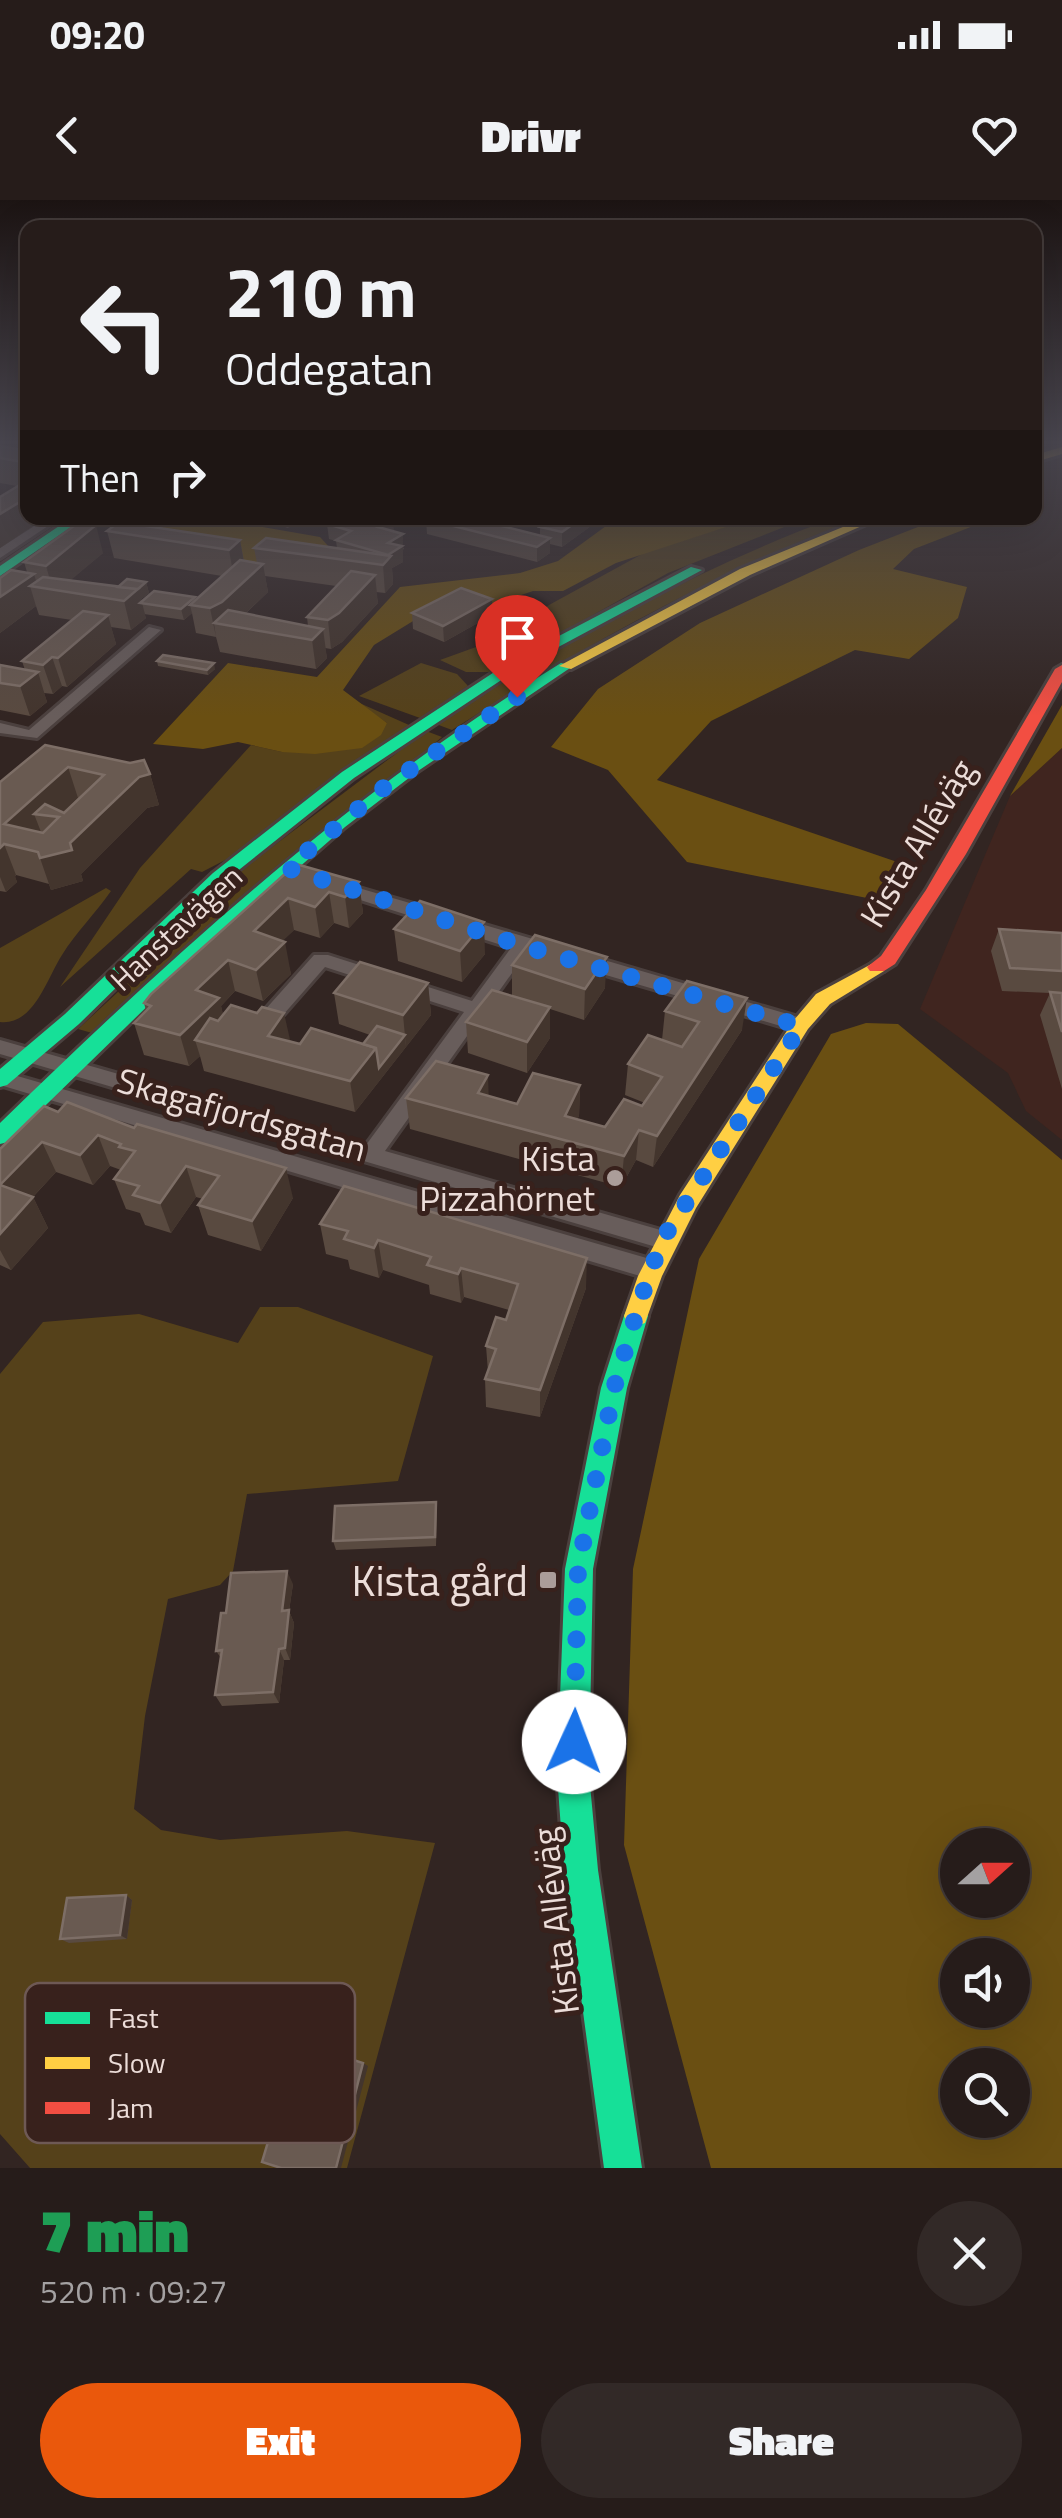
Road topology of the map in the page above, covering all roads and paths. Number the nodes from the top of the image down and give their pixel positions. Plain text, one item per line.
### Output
1 (33, 532) edge
2 (58, 532) edge
3 (788, 532) edge
4 (836, 532) edge
5 (0, 554) edge
6 (0, 572) edge
7 (154, 630) dead end
8 (1062, 669) edge
9 (0, 728) edge
10 (305, 875) junction
11 (523, 946) junction
12 (476, 1009) junction
13 (262, 1026) edge
14 (801, 1026) junction
15 (0, 1047) edge
16 (30, 1055) junction
17 (72, 1067) junction
18 (1, 1079) edge
19 (45, 1092) junction
20 (0, 1136) edge
21 (372, 1153) junction
22 (662, 1240) junction
23 (650, 1269) junction
24 (623, 2168) edge

1 - 5 street
2 - 6 main road
3 - 16 main road, Hanstavägen
4 - 10 main road, Hanstavägen
7 - 9 street
8 - 14 main road, Kista Alléväg
10 - 11 street
10 - 17 main road, Hanstavägen
11 - 12 street
11 - 14 street
12 - 13 street
12 - 21 street
14 - 22 main road, Kista Alléväg
15 - 16 street, Skagafjordsgatan
16 - 17 street, Skagafjordsgatan
16 - 18 main road, Hanstavägen
17 - 19 main road, Hanstavägen
17 - 21 street, Skagafjordsgatan
18 - 19 street, Skagafjordsgatan
19 - 20 main road, Hanstavägen
19 - 23 street, Skagafjordsgatan
21 - 22 street, Skagafjordsgatan
22 - 23 main road, Kista Alléväg
23 - 24 main road, Kista Alléväg

